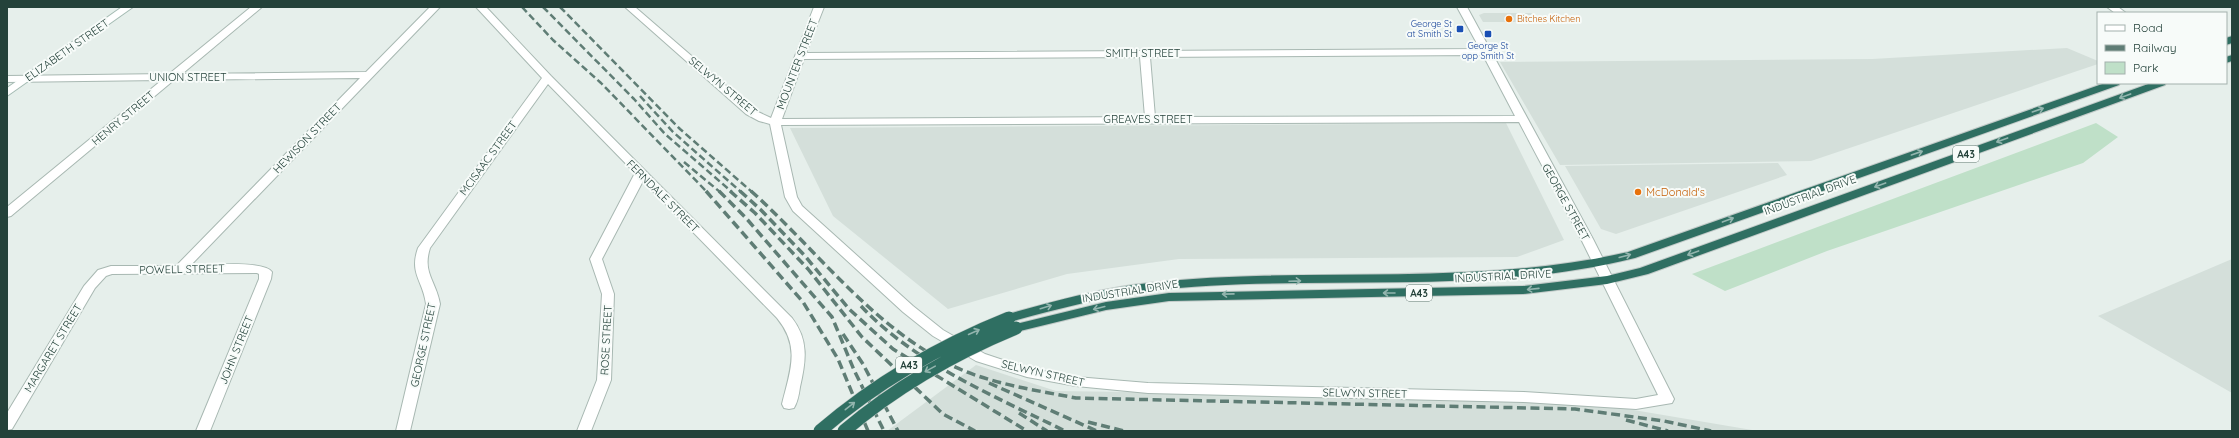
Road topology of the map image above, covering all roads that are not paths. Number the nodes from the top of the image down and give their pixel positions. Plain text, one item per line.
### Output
1 (128, 7) edge
2 (257, 7) edge
3 (435, 7) edge
4 (481, 7) edge
5 (630, 7) edge
6 (819, 7) edge
7 (1462, 7) edge
8 (1486, 52) junction
9 (1145, 53) junction
10 (801, 56) junction
11 (369, 75) junction
12 (172, 76) junction
13 (547, 78) junction
14 (7, 79) edge
15 (27, 79) junction
16 (2111, 84) edge
17 (2158, 84) edge
18 (7, 93) edge
19 (1150, 119) junction
20 (1522, 119) junction
21 (775, 122) junction
22 (641, 173) junction
23 (7, 213) edge
24 (429, 239) joint
25 (1599, 263) junction
26 (179, 270) junction
27 (263, 270) joint
28 (102, 273) joint
29 (1608, 280) junction
30 (1013, 323) junction
31 (1667, 399) joint
32 (789, 404) dead end
33 (7, 426) edge
34 (203, 431) edge
35 (403, 431) edge
36 (584, 431) edge
37 (820, 431) edge
38 (844, 431) edge

1 - 15 street, ELIZABETH STREET
2 - 12 street, HENRY STREET
3 - 11 street, HEWISON STREET
4 - 13 street, FERNDALE STREET
5 - 21 street, SELWYN STREET
6 - 10 street, MOUNTER STREET
7 - 8 street, GEORGE STREET
8 - 9 street, SMITH STREET
8 - 20 street, GEORGE STREET
9 - 10 street, SMITH STREET
9 - 19 street
10 - 21 street, MOUNTER STREET
11 - 12 street, UNION STREET
11 - 26 street, HEWISON STREET
12 - 15 street, UNION STREET
12 - 23 street, HENRY STREET
13 - 22 street, FERNDALE STREET
13 - 24 street, MCISAAC STREET
14 - 15 street, UNION STREET
15 - 18 street, ELIZABETH STREET
25 -> 16 highway, INDUSTRIAL DRIVE / A43
17 -> 29 highway, INDUSTRIAL DRIVE / A43
19 - 20 street, GREAVES STREET
19 - 21 street, GREAVES STREET
20 - 25 street, GEORGE STREET
21 - 31 street, SELWYN STREET
22 - 32 street, FERNDALE STREET
22 - 36 street, ROSE STREET
24 - 35 street, GEORGE STREET
25 - 29 street, GEORGE STREET
30 -> 25 highway, INDUSTRIAL DRIVE / A43
26 - 27 street, POWELL STREET
26 - 28 street, POWELL STREET
27 - 34 street, JOHN STREET
28 - 33 street, MARGARET STREET
29 -> 30 highway, INDUSTRIAL DRIVE / A43
29 - 31 street, GEORGE STREET
37 -> 30 highway, INDUSTRIAL DRIVE / A43, bridge
30 -> 38 highway, INDUSTRIAL DRIVE / A43, bridge

